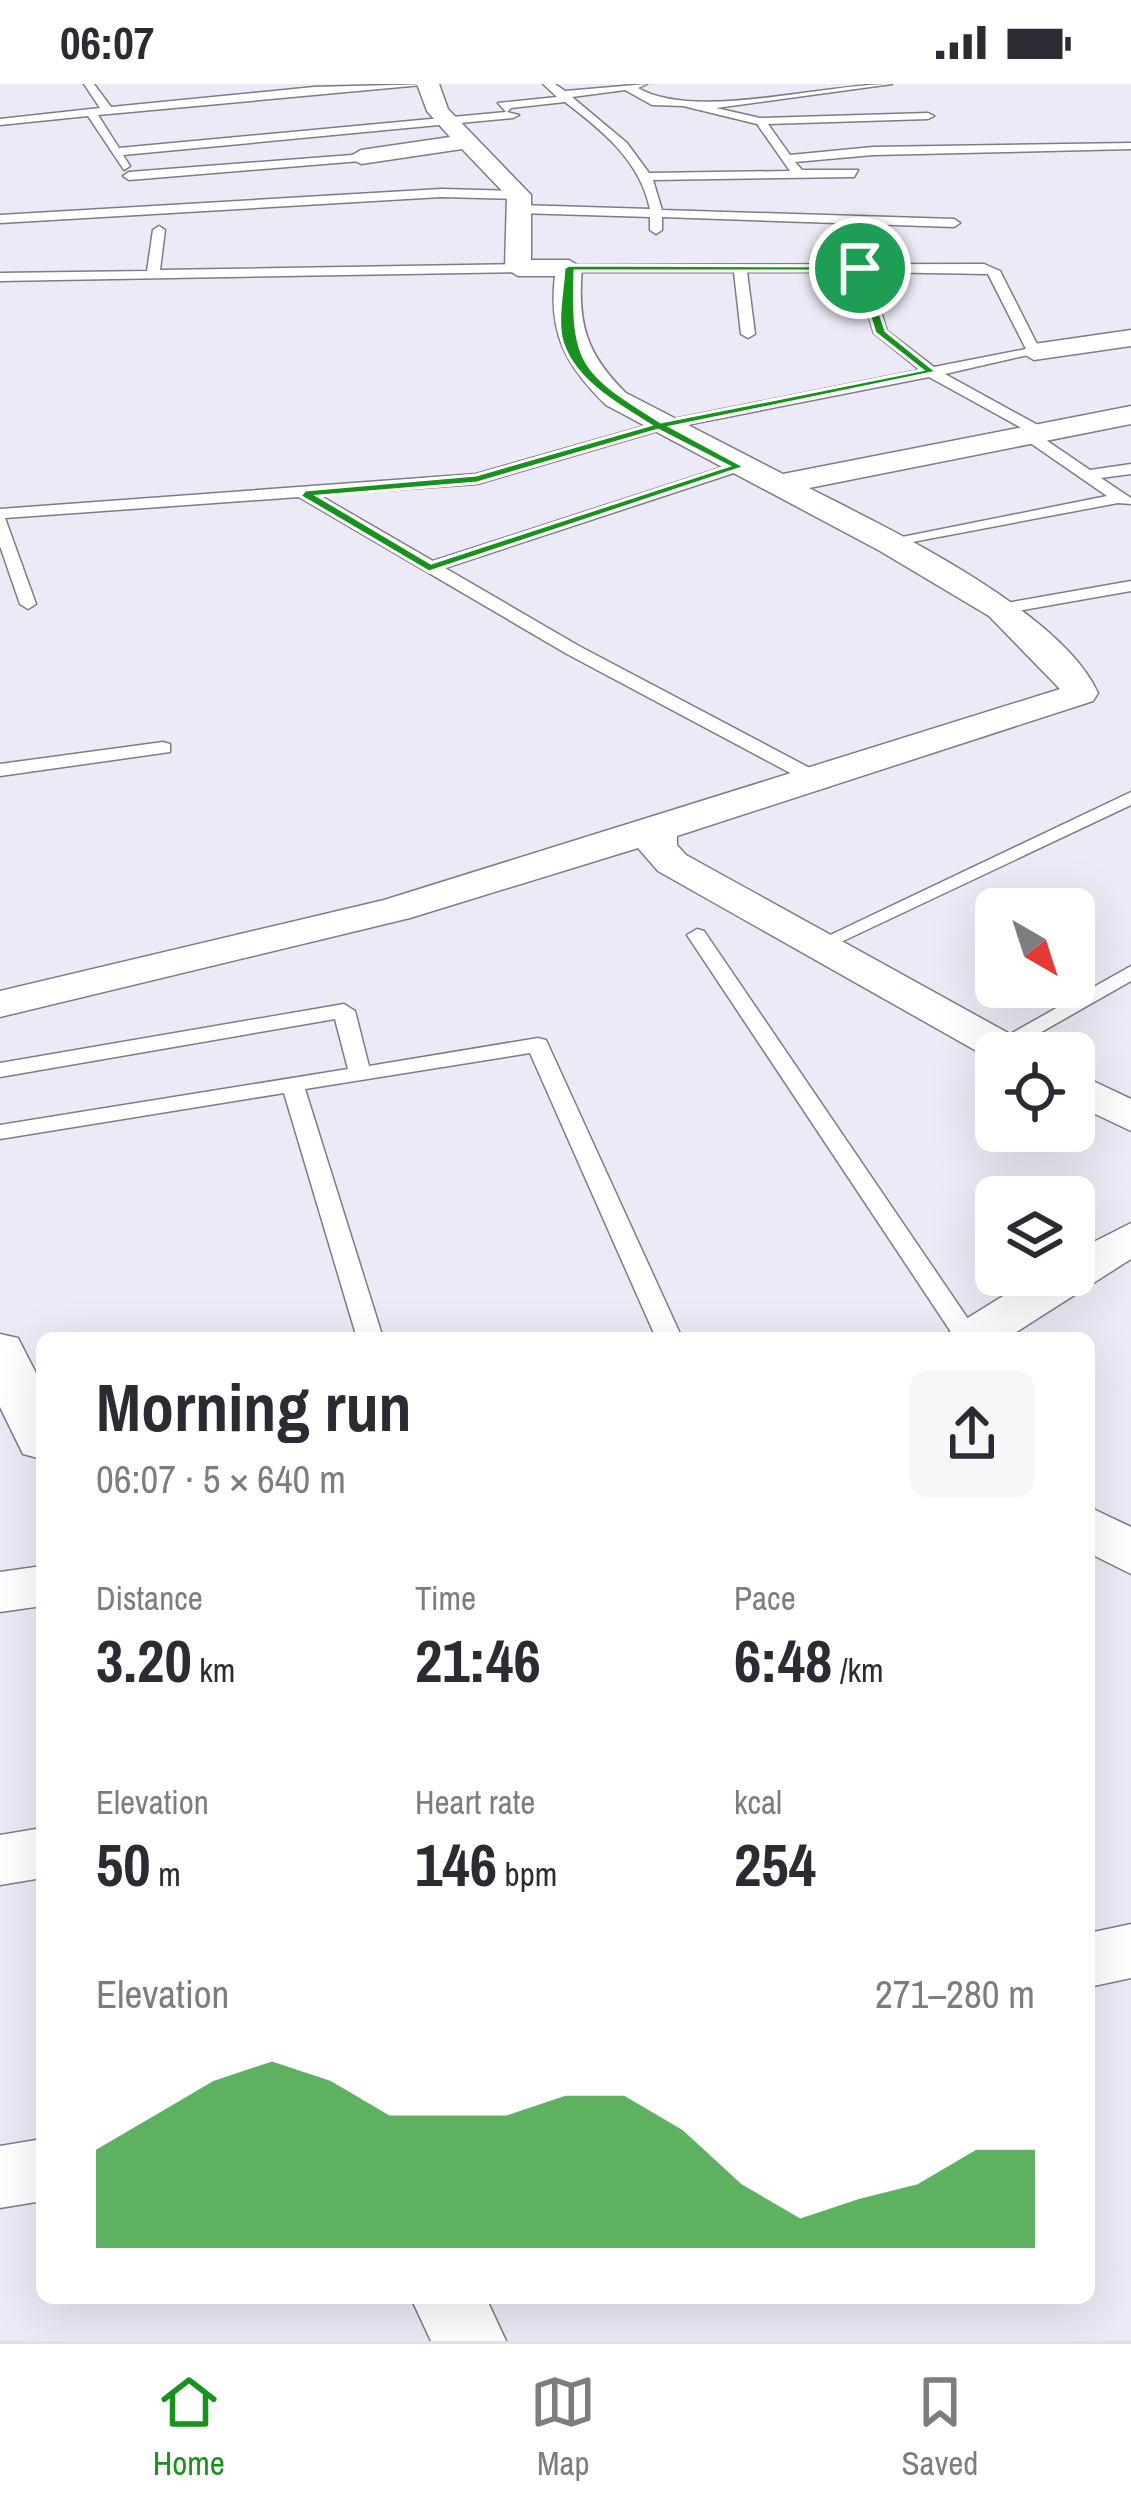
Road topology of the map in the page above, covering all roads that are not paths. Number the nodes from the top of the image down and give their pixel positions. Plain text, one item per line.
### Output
1 (89, 84) edge
2 (428, 84) edge
3 (548, 84) edge
4 (644, 84) edge
5 (887, 84) edge
6 (337, 86) edge
7 (627, 86) edge
8 (824, 91) junction
9 (563, 97) junction
10 (701, 106) junction
11 (107, 110) junction
12 (90, 111) junction
13 (928, 116) dead end
14 (851, 118) junction
15 (760, 121) junction
16 (0, 122) edge
17 (450, 122) junction
18 (471, 141) junction
19 (1131, 146) edge
20 (872, 151) junction
21 (116, 152) junction
22 (362, 157) joint
23 (784, 159) junction
24 (854, 173) dead end
25 (799, 175) junction
26 (129, 176) junction
27 (645, 177) junction
28 (519, 202) junction
29 (149, 210) junction
30 (659, 213) junction
31 (0, 219) edge
32 (954, 223) dead end
33 (159, 230) dead end
34 (656, 230) dead end
35 (301, 248) dead end
36 (518, 268) junction
37 (569, 268) junction
38 (740, 268) junction
39 (860, 268) junction
40 (304, 272) junction
41 (153, 274) junction
42 (0, 277) edge
43 (748, 334) dead end
44 (1131, 338) edge
45 (1034, 352) junction
46 (932, 372) junction
47 (1131, 416) edge
48 (659, 426) junction
49 (1034, 433) junction
50 (739, 467) junction
51 (1131, 469) edge
52 (1088, 475) junction
53 (777, 485) junction
54 (305, 494) junction
55 (1126, 502) edge
56 (0, 518) edge
57 (892, 544) junction
58 (429, 568) junction
59 (1131, 586) edge
60 (28, 604) dead end
61 (1001, 609) junction
62 (163, 748) dead end
63 (0, 770) edge
64 (816, 779) junction
65 (1131, 798) edge
66 (658, 829) junction
67 (698, 935) dead end
68 (815, 947) junction
69 (1131, 972) edge
70 (0, 1004) edge
71 (1035, 1032) edge
72 (975, 1033) edge
73 (0, 1070) edge
74 (360, 1072) junction
75 (292, 1083) junction
76 (1095, 1097) edge
77 (1131, 1117) edge
78 (0, 1132) edge
79 (1131, 1238) edge
80 (1095, 1260) edge
81 (1038, 1296) edge
82 (368, 1332) edge
83 (666, 1332) edge
84 (966, 1332) edge
85 (980, 1332) edge
86 (0, 1350) edge
87 (36, 1428) edge
88 (1095, 1530) edge
89 (1131, 1554) edge
90 (36, 1587) edge
91 (0, 1592) edge
92 (36, 1854) edge
93 (0, 1860) edge
94 (1131, 1951) edge
95 (1095, 1959) edge
96 (36, 2171) edge
97 (0, 2177) edge
98 (451, 2304) edge
99 (469, 2341) edge

1 - 11 lane
2 - 6 lane
2 - 17 street
3 - 9 lane
4 - 7 lane
5 - 8 lane
6 - 11 lane
7 - 9 lane
7 - 10 lane
8 - 10 lane
8 - 14 lane
9 - 17 lane
9 - 27 lane
10 - 15 lane
11 - 12 lane
12 - 16 lane
12 - 21 lane
13 - 14 lane
14 - 15 lane
14 - 20 lane
15 - 23 lane
17 - 18 street
17 - 21 lane
18 - 22 street
18 - 28 street
19 - 20 lane
20 - 23 lane
21 - 26 lane
22 - 26 lane
23 - 25 lane
24 - 25 lane
25 - 27 lane
26 - 29 lane
27 - 30 lane
28 - 29 lane
28 - 30 lane
28 - 36 street
29 - 31 lane
30 - 32 lane
30 - 34 lane
33 - 41 lane
35 - 40 lane
36 - 37 street
36 - 40 lane
37 - 38 lane
37 - 48 street
38 - 39 lane
38 - 43 lane
39 - 45 lane
39 - 46 lane
40 - 41 lane
41 - 42 lane
44 - 45 street
45 - 46 lane
46 - 48 lane
46 - 49 lane
47 - 49 street
48 - 50 street
48 - 54 lane
49 - 52 lane
49 - 53 street
50 - 53 street
50 - 58 lane
51 - 52 lane
52 - 55 lane
53 - 57 street
54 - 56 lane
54 - 58 lane
55 - 57 lane
56 - 60 lane
57 - 61 street
58 - 64 lane
59 - 61 lane
61 - 64 street
62 - 63 lane
64 - 66 street
65 - 68 lane
66 - 68 street
66 - 70 street
67 - 84 lane
68 - 72 street
69 - 71 lane
73 - 74 lane
74 - 75 lane
74 - 83 lane
75 - 78 lane
75 - 82 lane
76 - 77 street
79 - 80 street
81 - 85 street
86 - 87 street
88 - 89 street
90 - 91 street
92 - 93 street
94 - 95 street
96 - 97 street
98 - 99 street

